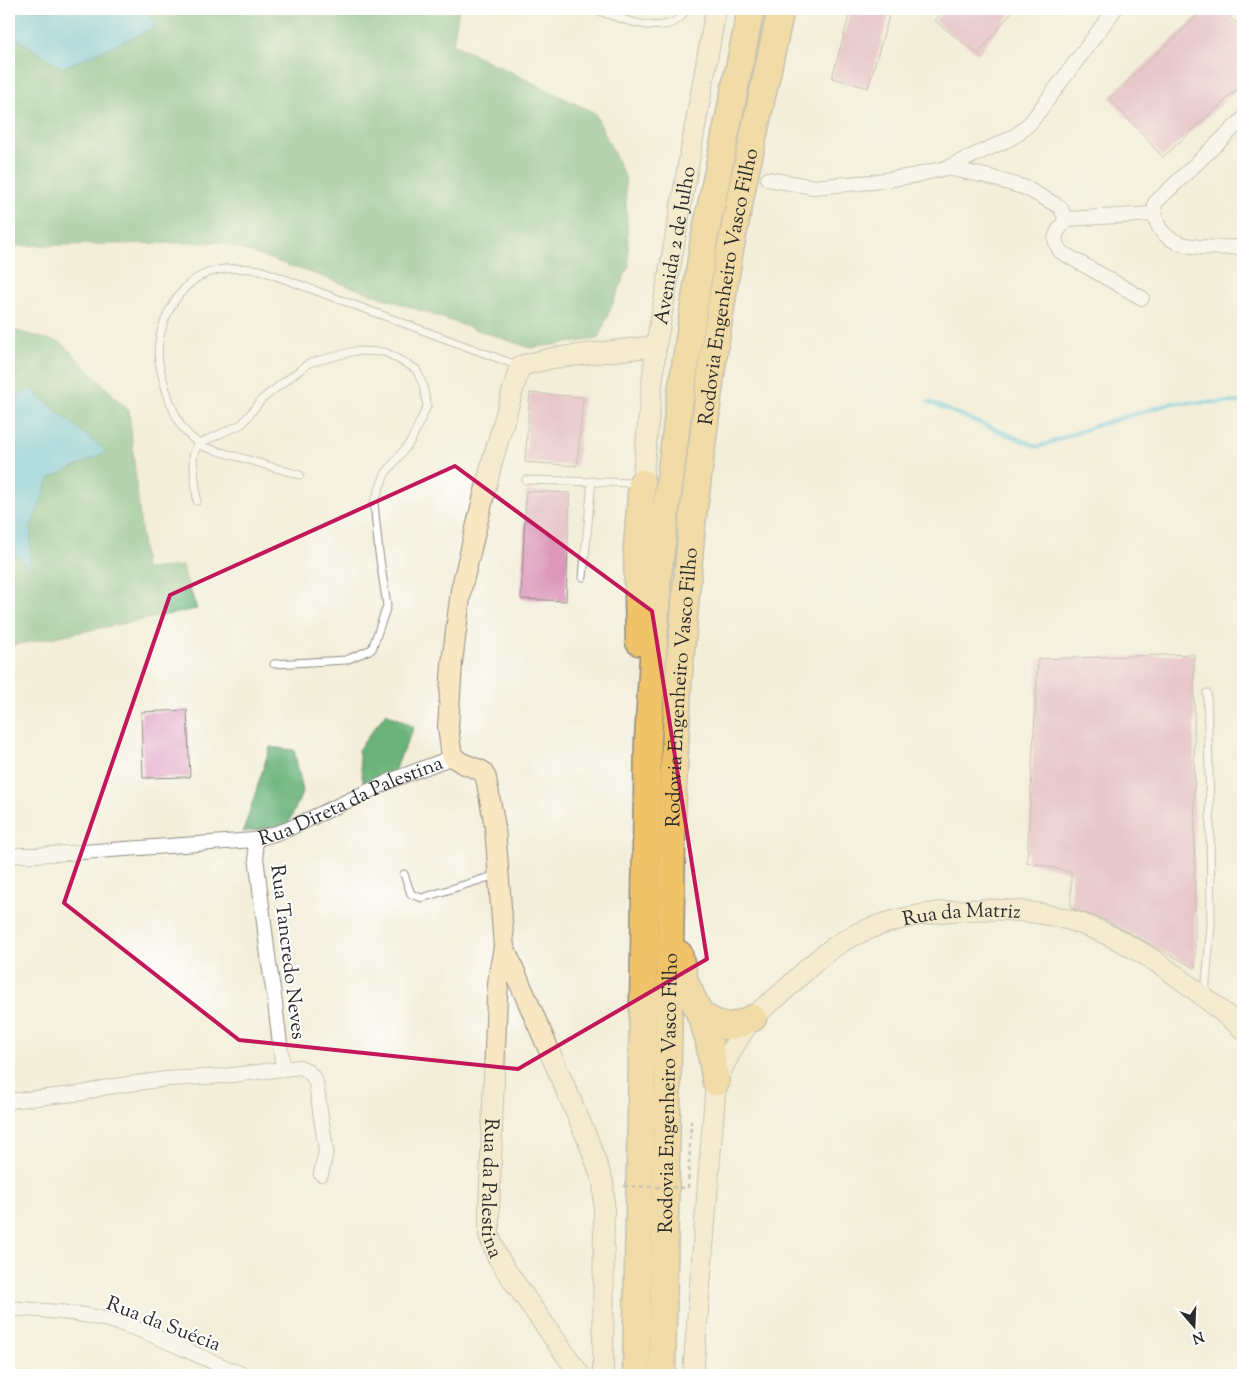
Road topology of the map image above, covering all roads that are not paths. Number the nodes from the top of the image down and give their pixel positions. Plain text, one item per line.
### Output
1 (593, 9) edge
2 (686, 9) edge
3 (716, 9) edge
4 (738, 9) edge
5 (751, 9) edge
6 (781, 9) edge
7 (1115, 9) edge
8 (1243, 119) edge
9 (724, 142) junction
10 (946, 168) junction
11 (768, 179) dead end
12 (1154, 214) junction
13 (1066, 219) junction
14 (1243, 247) edge
15 (1142, 298) dead end
16 (656, 346) junction
17 (520, 366) junction
18 (198, 444) junction
19 (300, 475) dead end
20 (526, 480) dead end
21 (592, 481) junction
22 (642, 483) junction
23 (197, 501) dead end
24 (583, 577) dead end
25 (274, 664) dead end
26 (1207, 693) dead end
27 (648, 740) junction
28 (453, 757) junction
29 (673, 816) junction
30 (254, 840) junction
31 (9, 855) edge
32 (404, 874) dead end
33 (498, 874) junction
34 (504, 947) junction
35 (1205, 997) junction
36 (700, 1014) junction
37 (753, 1018) junction
38 (1243, 1029) edge
39 (283, 1069) junction
40 (716, 1082) junction
41 (9, 1100) edge
42 (321, 1174) dead end
43 (9, 1308) edge
44 (245, 1375) edge
45 (580, 1375) edge
46 (603, 1375) edge
47 (636, 1375) edge
48 (662, 1375) edge
49 (693, 1375) edge

1 - 2 lane
3 - 16 main road, Avenida 2 de Julho
4 - 9 highway
5 - 9 highway, Rodovia Engenheiro Vasco Filho
6 - 29 highway, Rodovia Engenheiro Vasco Filho
7 - 10 street
8 - 12 street
9 - 27 highway, Rodovia Engenheiro Vasco Filho
10 - 11 street
10 - 13 street
12 - 13 street
12 - 14 street
13 - 15 street
16 - 17 main road
16 - 22 main road, Avenida 2 de Julho
17 - 18 lane
17 - 28 main road
18 - 19 lane
18 - 23 lane
18 - 25 lane
20 - 21 lane
21 - 22 lane
21 - 24 lane
22 - 27 highway
26 - 35 lane
27 - 47 highway, Rodovia Engenheiro Vasco Filho
28 - 30 street, Rua Direta da Palestina
28 - 33 main road, Rua Direta da Palestina
29 - 36 highway
29 - 48 highway, Rodovia Engenheiro Vasco Filho
30 - 31 street, Rua Direta da Palestina
30 - 39 street, Rua Tancredo Neves
32 - 33 lane
33 - 34 main road, Rua Direta da Palestina
34 - 45 main road, Rua da Palestina
34 - 46 main road, Rua Direta da Palestina
35 - 37 main road, Rua da Matriz
35 - 38 main road, Rua da Matriz
36 - 37 highway
36 - 40 highway
37 - 40 main road, Rua da Matriz
39 - 41 street
39 - 42 street
40 - 49 main road
43 - 44 street, Rua da Suécia

